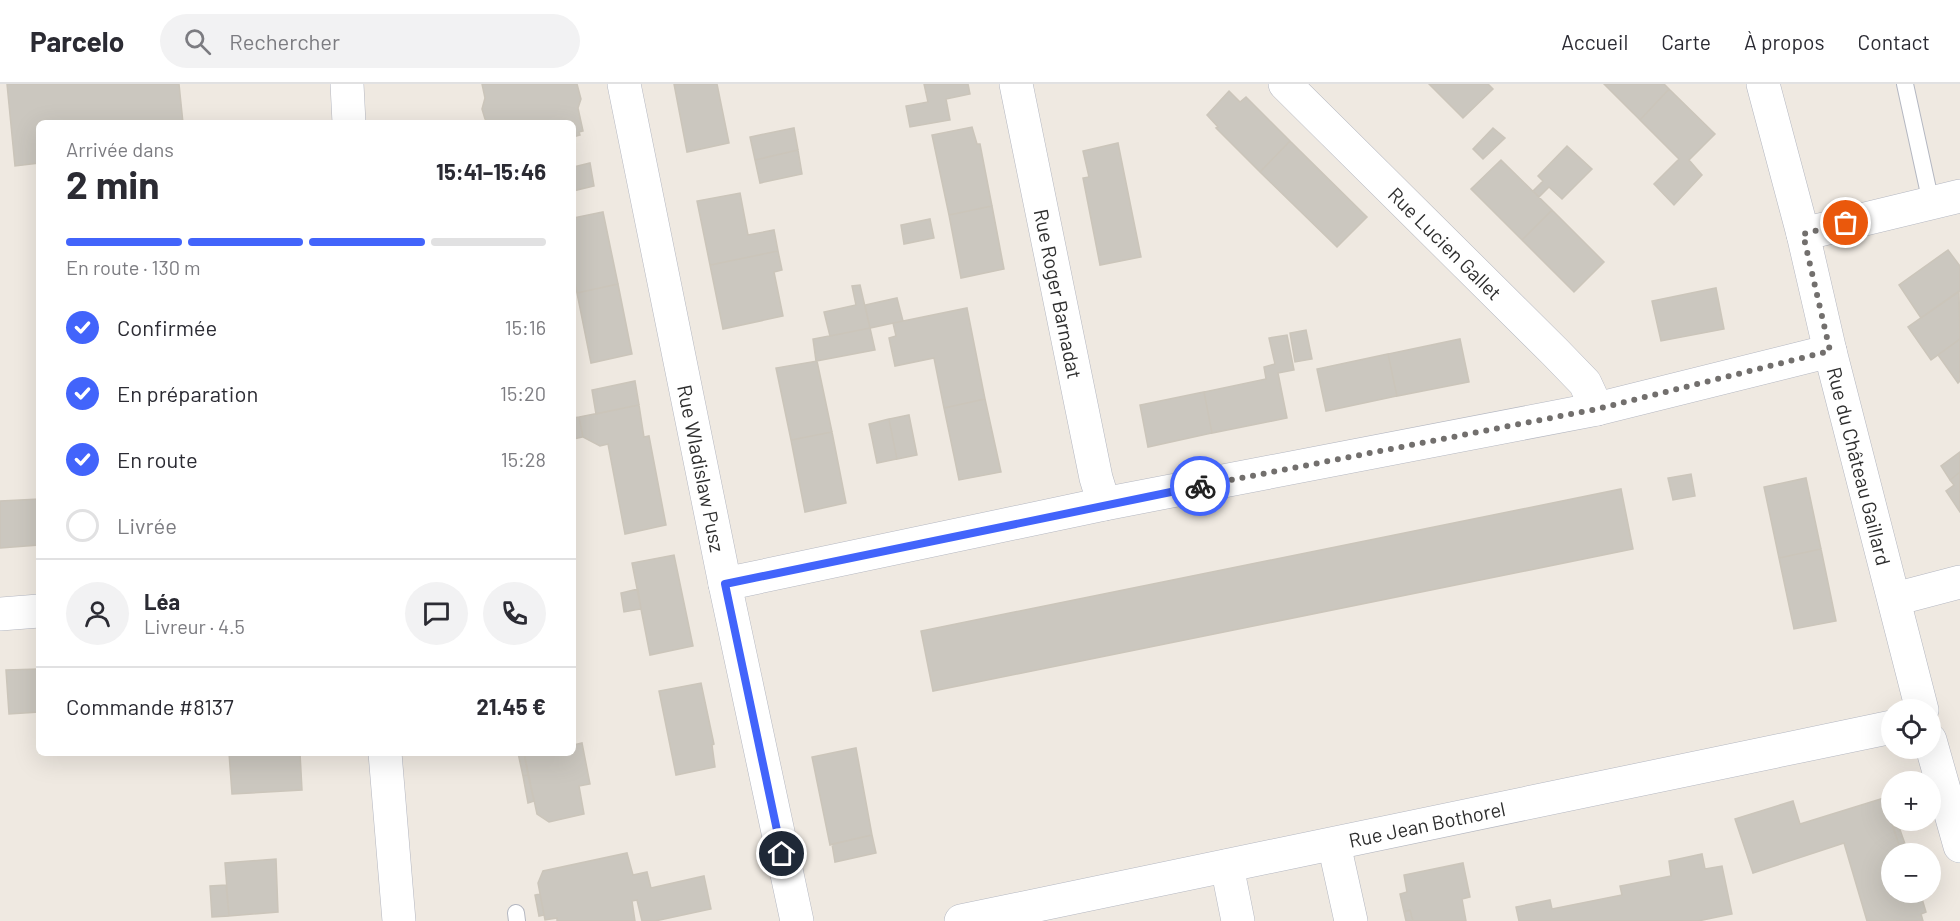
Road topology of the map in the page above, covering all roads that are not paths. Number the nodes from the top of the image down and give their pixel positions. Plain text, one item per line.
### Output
1 (347, 84) edge
2 (624, 84) edge
3 (1016, 84) edge
4 (1285, 84) edge
5 (1763, 84) edge
6 (1905, 84) edge
7 (349, 120) edge
8 (1945, 200) edge
9 (1803, 234) junction
10 (1830, 351) junction
11 (1597, 409) junction
12 (1104, 504) junction
13 (1960, 582) edge
14 (725, 584) junction
15 (1895, 599) junction
16 (36, 611) edge
17 (0, 614) edge
18 (1919, 699) edge
19 (1881, 729) edge
20 (385, 756) edge
21 (1935, 759) edge
22 (1334, 844) junction
23 (1960, 846) edge
24 (1227, 866) junction
25 (399, 921) edge
26 (796, 921) edge
27 (961, 921) edge
28 (1238, 921) edge
29 (1351, 921) edge

1 - 7 street
2 - 14 street, Rue Wladislaw Pusz
3 - 12 street, Rue Roger Barnadat
4 - 11 street, Rue Lucien Gallet
5 - 9 street, Rue du Château Gaillard
6 - 8 lane
8 - 9 street
9 - 10 street, Rue du Château Gaillard
10 - 11 street
10 - 15 street, Rue du Château Gaillard
11 - 12 street
12 - 14 street
13 - 15 street
14 - 26 street, Rue Wladislaw Pusz
15 - 18 street, Rue du Château Gaillard
16 - 17 street
19 - 22 street, Rue Jean Bothorel
20 - 25 street
21 - 23 street
22 - 24 street, Rue Jean Bothorel
22 - 29 street
24 - 27 street, Rue Jean Bothorel
24 - 28 street

